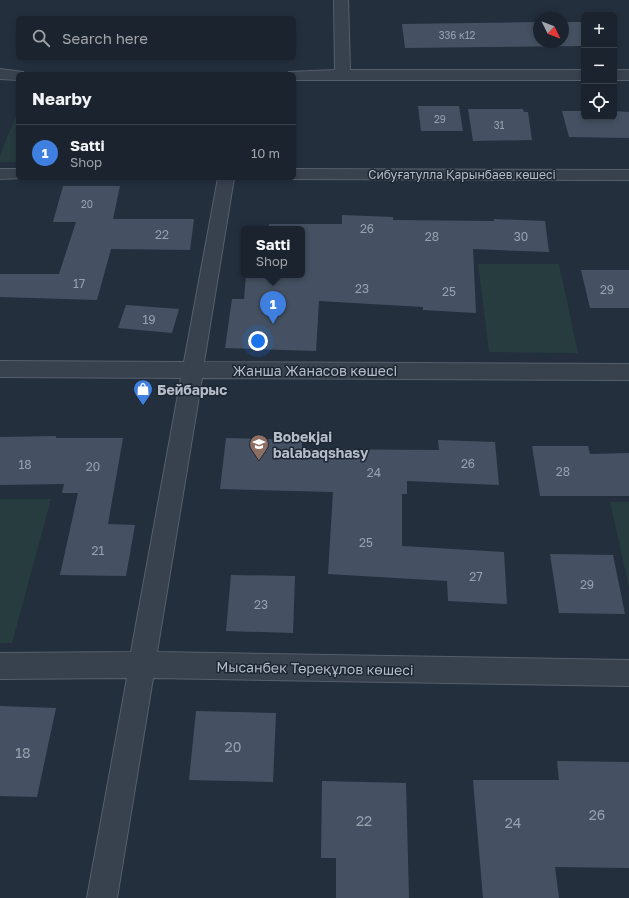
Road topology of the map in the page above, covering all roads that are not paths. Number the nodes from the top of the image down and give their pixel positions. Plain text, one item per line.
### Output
1 (341, 0) edge
2 (0, 74) edge
3 (16, 74) edge
4 (296, 75) edge
5 (343, 75) junction
6 (581, 75) edge
7 (617, 75) edge
8 (629, 75) edge
9 (0, 174) edge
10 (16, 174) edge
11 (296, 174) edge
12 (629, 175) edge
13 (226, 180) edge
14 (0, 369) edge
15 (192, 369) junction
16 (629, 372) edge
17 (142, 665) junction
18 (0, 666) edge
19 (629, 673) edge
20 (102, 898) edge

1 - 5 street
2 - 3 street
4 - 5 street
5 - 6 street
7 - 8 street
9 - 10 street
11 - 12 street, Сибуғатулла Қарынбаев көшесі
13 - 15 street
14 - 15 street, Жанша Жанасов көшесі
15 - 16 street, Жанша Жанасов көшесі
15 - 17 street
17 - 18 street, Мысанбек Төреқұлов көшесі
17 - 19 street, Мысанбек Төреқұлов көшесі
17 - 20 street

